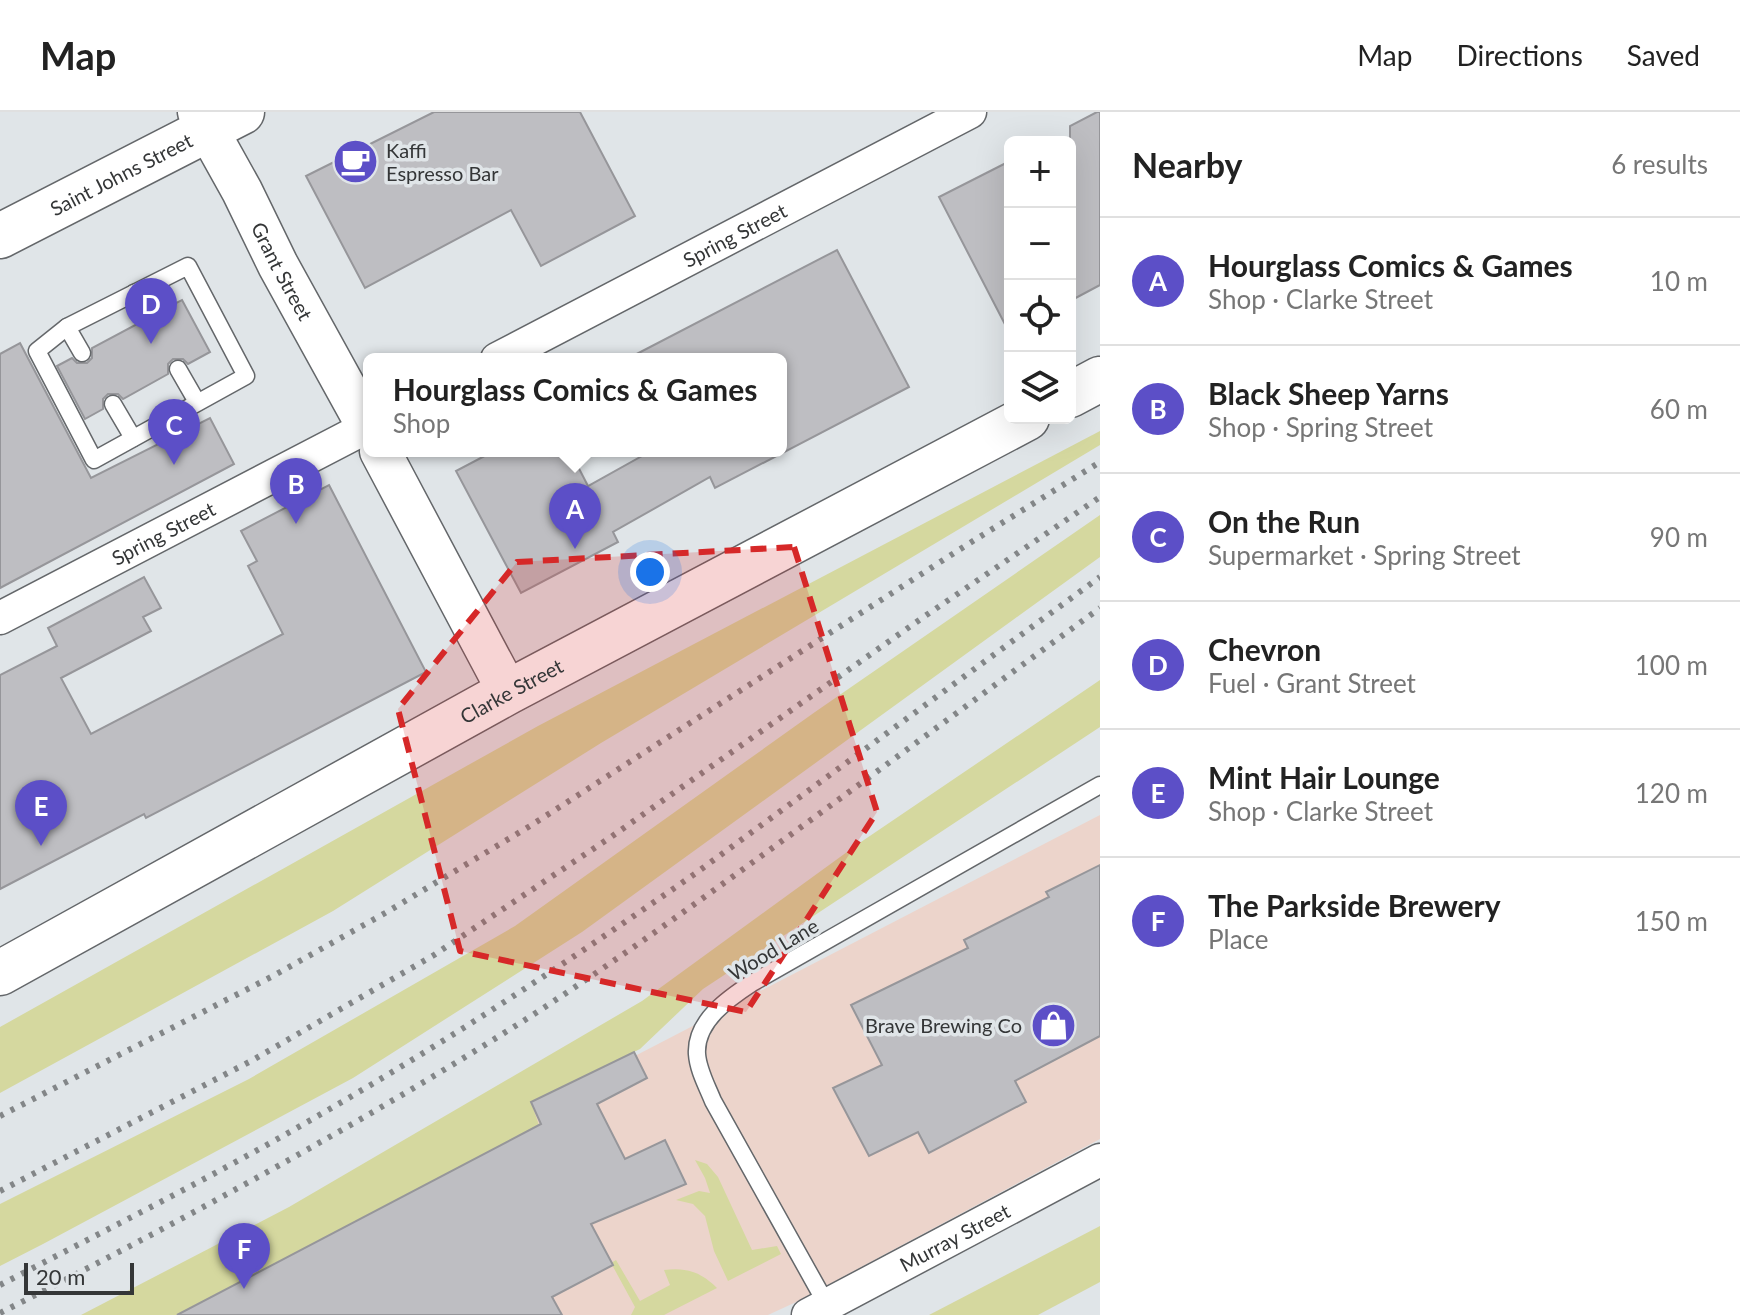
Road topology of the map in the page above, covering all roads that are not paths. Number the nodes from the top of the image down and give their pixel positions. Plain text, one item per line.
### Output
1 (970, 112) edge
2 (215, 118) edge
3 (0, 236) edge
4 (134, 293) junction
5 (148, 317) dead end
6 (67, 327) junction
7 (82, 353) dead end
8 (508, 353) edge
9 (178, 369) dead end
10 (1100, 379) edge
11 (1076, 392) edge
12 (197, 402) junction
13 (113, 404) dead end
14 (363, 419) edge
15 (1016, 424) edge
16 (363, 437) edge
17 (133, 438) junction
18 (384, 457) edge
19 (0, 618) edge
20 (508, 692) junction
21 (1100, 785) edge
22 (0, 973) edge
23 (1100, 1160) edge
24 (817, 1310) edge

1 - 8 street, Spring Street
2 - 3 main road, Saint Johns Street
2 - 14 street, Grant Street
4 - 5 lane
4 - 6 lane
4 - 12 lane
6 - 7 lane
6 - 17 lane
9 - 12 lane
10 - 11 main road
12 - 17 lane
13 - 17 lane
15 - 20 main road, Clarke Street
16 - 19 street, Spring Street
18 - 20 street, Grant Street
20 - 22 main road, Clarke Street
21 - 24 lane, Wood Lane
23 - 24 street, Murray Street

